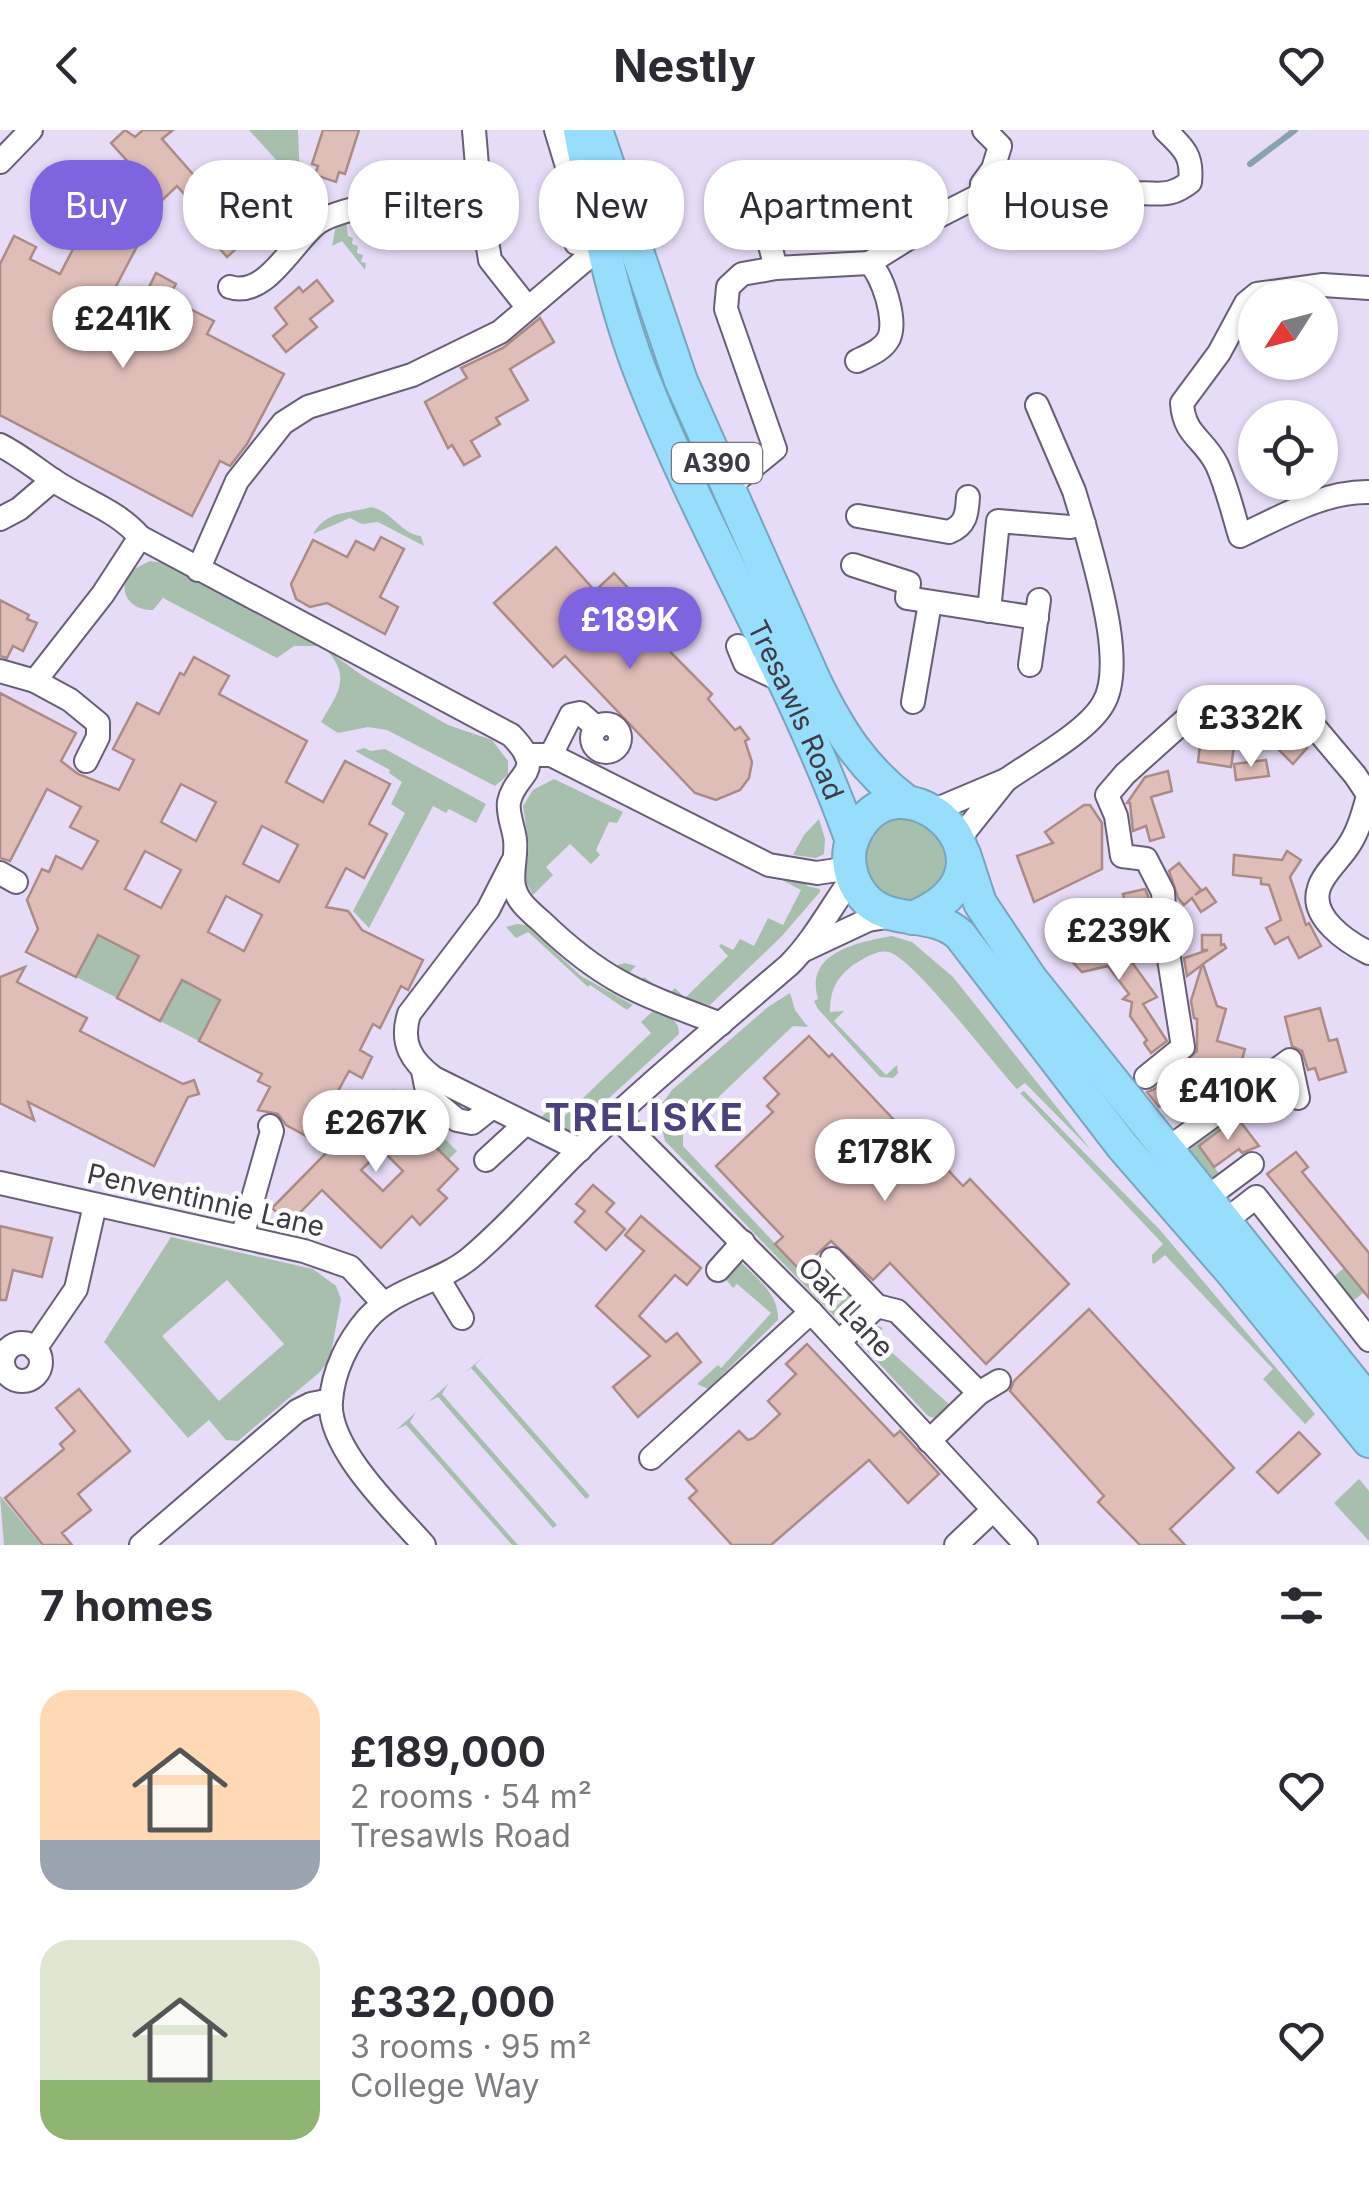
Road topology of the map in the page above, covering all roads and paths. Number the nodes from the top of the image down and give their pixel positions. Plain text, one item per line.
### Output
1 (32, 130) edge
2 (474, 130) edge
3 (556, 130) edge
4 (984, 130) edge
5 (1165, 130) edge
6 (593, 134) edge
7 (476, 160) edge
8 (565, 160) edge
9 (596, 160) edge
10 (996, 160) edge
11 (0, 162) edge
12 (1144, 193) edge
13 (348, 213) edge
14 (488, 250) edge
15 (595, 250) edge
16 (608, 250) edge
17 (611, 250) edge
18 (771, 250) edge
19 (891, 250) edge
20 (869, 264) junction
21 (776, 268) junction
22 (230, 287) dead end
23 (1369, 288) edge
24 (528, 308) junction
25 (858, 361) dead end
26 (1037, 405) dead end
27 (0, 445) edge
28 (53, 480) junction
29 (728, 487) junction
30 (1369, 492) edge
31 (858, 516) dead end
32 (0, 519) edge
33 (998, 521) junction
34 (1084, 524) junction
35 (1240, 536) junction
36 (140, 537) junction
37 (1217, 543) dead end
38 (853, 565) dead end
39 (198, 570) junction
40 (930, 603) junction
41 (990, 611) junction
42 (738, 646) dead end
43 (1030, 665) dead end
44 (0, 671) edge
45 (34, 680) junction
46 (785, 682) junction
47 (914, 702) dead end
48 (597, 728) dead end
49 (526, 754) junction
50 (551, 755) junction
51 (86, 760) dead end
52 (1006, 780) junction
53 (1369, 796) edge
54 (921, 806) junction
55 (960, 842) junction
56 (515, 858) junction
57 (851, 862) junction
58 (526, 908) junction
59 (904, 917) junction
60 (473, 932) junction
61 (804, 950) junction
62 (1369, 953) edge
63 (721, 1024) junction
64 (1183, 1048) junction
65 (1206, 1054) dead end
66 (1146, 1077) dead end
67 (1298, 1098) dead end
68 (616, 1117) junction
69 (526, 1124) junction
70 (270, 1126) dead end
71 (580, 1150) junction
72 (1166, 1150) junction
73 (486, 1160) dead end
74 (1252, 1164) dead end
75 (0, 1182) edge
76 (95, 1204) junction
77 (1214, 1210) junction
78 (242, 1237) junction
79 (743, 1242) junction
80 (832, 1259) dead end
81 (718, 1270) dead end
82 (438, 1278) junction
83 (383, 1303) junction
84 (877, 1306) junction
85 (810, 1312) junction
86 (462, 1318) dead end
87 (1369, 1340) edge
88 (839, 1342) junction
89 (35, 1348) dead end
90 (331, 1400) junction
91 (1369, 1402) edge
92 (929, 1441) junction
93 (1369, 1441) edge
94 (651, 1458) dead end
95 (993, 1510) junction
96 (142, 1545) edge
97 (424, 1545) edge
98 (956, 1545) edge
99 (1026, 1545) edge

1 - 11 street
2 - 7 street
3 - 8 street
4 - 10 street
5 - 12 street
6 - 9 highway, Tresawls Road / A390
13 - 22 street
14 - 24 street
15 - 24 street
16 - 46 highway, Tresawls Road / A390
17 - 29 highway, Tresawls Road / A390
18 - 21 street
19 - 20 street
20 - 21 street
20 - 25 street
21 - 29 street
23 - 35 street
24 - 39 street
26 - 34 street
27 - 28 street
28 - 32 street
28 - 36 street
29 - 54 highway, Tresawls Road / A390
30 - 35 street
31 - 33 street
33 - 34 street
33 - 41 street
34 - 52 street
35 - 37 street
36 - 39 street
36 - 45 street
38 - 40 street
39 - 49 street
40 - 41 street
40 - 47 street
41 - 43 street
42 - 46 street
44 - 45 street
45 - 51 street
46 - 57 highway, Tresawls Road / A390
48 - 50 street
49 - 50 street
49 - 56 street
50 - 57 street
52 - 54 street
52 - 55 street
53 - 62 street
53 - 64 street
54 - 55 highway, A390
54 - 57 highway
55 - 59 highway
55 - 72 highway, A390
56 - 58 street
56 - 60 street
57 - 59 highway, A390
57 - 61 street
58 - 60 street
58 - 63 street
59 - 61 street
59 - 93 highway, A390
60 - 69 street
61 - 63 street
63 - 68 street
64 - 65 street
64 - 66 street
67 - 72 street
68 - 71 street
68 - 79 street, Oak Lane
69 - 71 street
69 - 73 street
70 - 78 street
71 - 82 street
72 - 77 highway, A390
74 - 77 street
75 - 76 street, Penventinnie Lane
76 - 78 street, Penventinnie Lane
76 - 89 street
77 - 87 street
77 - 91 highway, A390
78 - 83 street, Penventinnie Lane
79 - 81 street
79 - 85 street, Oak Lane
80 - 84 street
82 - 83 street
82 - 86 street
83 - 90 street
84 - 88 street
84 - 92 street
85 - 88 street, Oak Lane
85 - 94 street
88 - 92 street, Oak Lane
90 - 96 street
90 - 97 street
92 - 95 street, Oak Lane
95 - 98 street
95 - 99 street, Oak Lane

